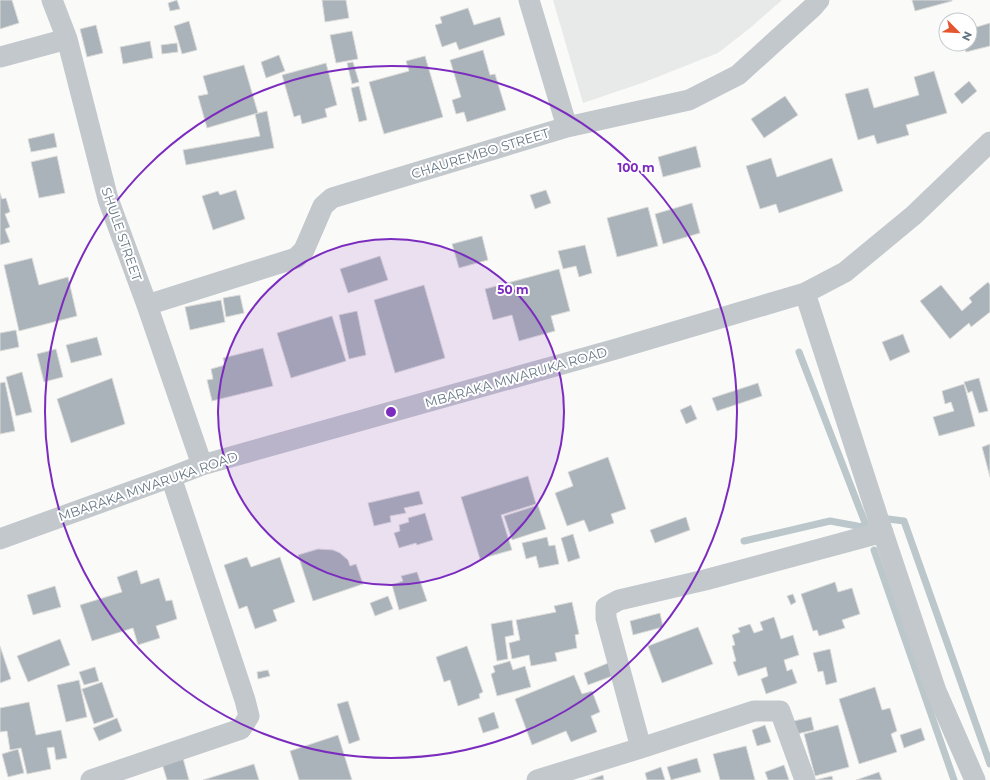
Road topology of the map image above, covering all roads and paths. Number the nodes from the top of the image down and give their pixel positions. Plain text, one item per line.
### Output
1 (52, 0) edge
2 (529, 0) edge
3 (819, 0) edge
4 (67, 39) junction
5 (0, 57) edge
6 (567, 127) junction
7 (990, 142) edge
8 (806, 293) junction
9 (147, 305) junction
10 (202, 465) junction
11 (171, 477) junction
12 (883, 532) junction
13 (0, 539) edge
14 (641, 748) junction
15 (91, 780) edge
16 (537, 780) edge
17 (805, 780) edge
18 (975, 780) edge

1 - 4 street, SHULE STREET
2 - 6 street
3 - 6 street, CHAUREMBO STREET
4 - 5 street
4 - 9 street, SHULE STREET
6 - 9 street, CHAUREMBO STREET
7 - 8 street, MBARAKA MWARUKA ROAD
8 - 10 street, MBARAKA MWARUKA ROAD
8 - 12 street
9 - 10 street, SHULE STREET
10 - 11 street, MBARAKA MWARUKA ROAD
11 - 13 street, MBARAKA MWARUKA ROAD
11 - 15 street
12 - 14 street
12 - 18 street
14 - 16 street
14 - 17 street

